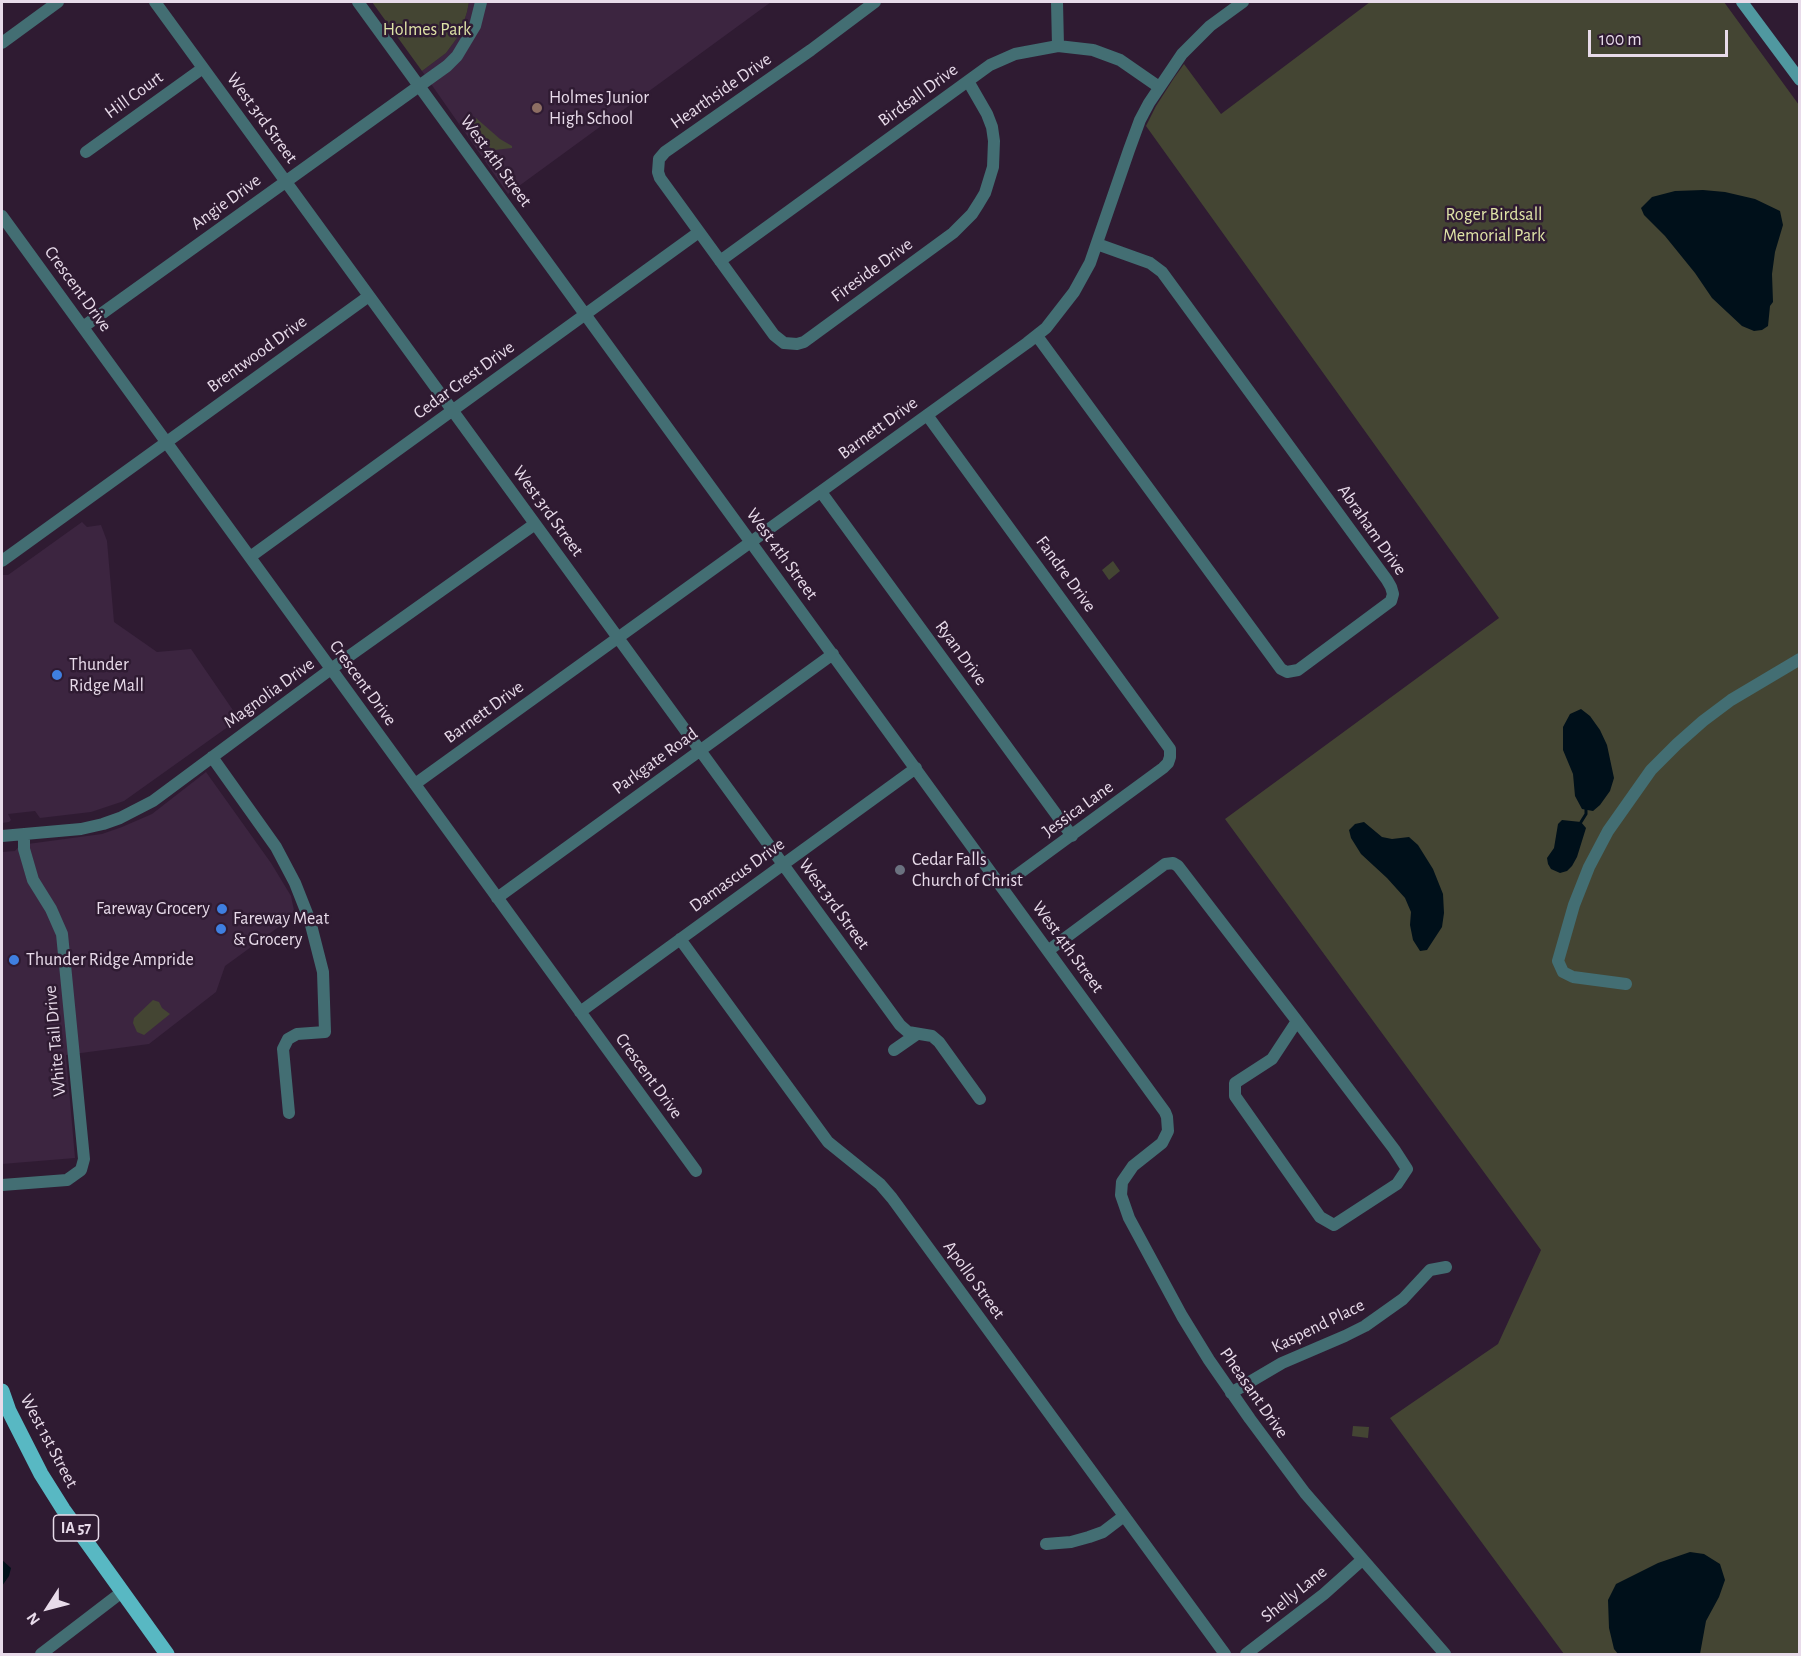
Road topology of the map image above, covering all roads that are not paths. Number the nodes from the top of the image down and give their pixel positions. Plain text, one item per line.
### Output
1 (58, 2) edge
2 (155, 2) edge
3 (358, 2) edge
4 (481, 2) edge
5 (875, 2) edge
6 (1057, 2) edge
7 (1243, 2) edge
8 (1742, 2) edge
9 (2, 43) edge
10 (1058, 46) junction
11 (203, 68) junction
12 (1800, 80) edge
13 (968, 81) junction
14 (420, 86) junction
15 (1159, 87) junction
16 (86, 152) dead end
17 (286, 182) junction
18 (2, 216) edge
19 (699, 232) junction
20 (1097, 244) junction
21 (720, 261) junction
22 (369, 296) junction
23 (586, 314) junction
24 (83, 327) junction
25 (1037, 336) junction
26 (453, 411) junction
27 (927, 415) junction
28 (166, 442) junction
29 (821, 492) junction
30 (535, 524) junction
31 (751, 542) junction
32 (250, 557) junction
33 (2, 561) edge
34 (618, 638) junction
35 (833, 654) junction
36 (1800, 659) edge
37 (331, 669) junction
38 (700, 751) junction
39 (1170, 756) joint
40 (212, 757) junction
41 (916, 768) junction
42 (415, 784) junction
43 (24, 834) junction
44 (2, 836) edge
45 (1072, 836) junction
46 (783, 864) junction
47 (1002, 886) junction
48 (497, 898) junction
49 (680, 939) junction
50 (1049, 950) junction
51 (1626, 984) dead end
52 (580, 1012) junction
53 (1297, 1021) junction
54 (917, 1034) junction
55 (894, 1050) dead end
56 (980, 1099) dead end
57 (290, 1113) dead end
58 (1168, 1131) joint
59 (696, 1171) dead end
60 (2, 1185) edge
61 (1446, 1267) dead end
62 (2, 1391) edge
63 (1232, 1394) junction
64 (1124, 1516) junction
65 (1046, 1544) dead end
66 (1362, 1560) junction
67 (122, 1592) junction
68 (41, 1654) edge
69 (167, 1654) edge
70 (1225, 1654) edge
71 (1246, 1654) edge
72 (1445, 1654) edge

1 - 9 street
2 - 11 street, West 3rd Street
3 - 14 street, West 4th Street
4 - 14 street, Angie Drive
5 - 19 street, Hearthside Drive
6 - 10 street
7 - 15 street, Barnett Drive
8 - 12 main road
10 - 13 street, Birdsall Drive
10 - 15 street, Birdsall Drive
11 - 16 street, Hill Court
11 - 17 street, West 3rd Street
13 - 21 street, Birdsall Drive
13 - 21 street, Fireside Drive
14 - 17 street, Angie Drive
14 - 23 street, West 4th Street
15 - 20 street, Barnett Drive
17 - 22 street, West 3rd Street
17 - 24 street, Angie Drive
18 - 24 street, Crescent Drive
19 - 21 street, Fireside Drive
19 - 23 street, Cedar Crest Drive
20 - 25 street, Barnett Drive
20 - 25 street, Abraham Drive
22 - 26 street, West 3rd Street
22 - 28 street, Brentwood Drive
23 - 26 street, Cedar Crest Drive
23 - 31 street, West 4th Street
24 - 28 street, Crescent Drive
25 - 27 street, Barnett Drive
26 - 30 street, West 3rd Street
26 - 32 street, Cedar Crest Drive
27 - 29 street, Barnett Drive
27 - 39 street, Fandre Drive
28 - 32 street, Crescent Drive
28 - 33 street, Brentwood Drive
29 - 31 street, Barnett Drive
29 - 45 street, Ryan Drive
30 - 34 street, West 3rd Street
30 - 37 street, Magnolia Drive
31 - 34 street, Barnett Drive
31 - 35 street, West 4th Street
32 - 37 street, Crescent Drive
34 - 38 street, West 3rd Street
34 - 42 street, Barnett Drive
35 - 38 street, Parkgate Road
35 - 41 street, West 4th Street
36 - 51 street
37 - 40 street, Magnolia Drive
37 - 42 street, Crescent Drive
38 - 46 street, West 3rd Street
38 - 48 street, Parkgate Road
39 - 45 street, Jessica Lane
40 - 43 street, Magnolia Drive
40 - 57 street
41 - 46 street, Damascus Drive
41 - 47 street, West 4th Street
42 - 48 street, Crescent Drive
43 - 44 street, Magnolia Drive
43 - 60 street, White Tail Drive
45 - 47 street, Jessica Lane
46 - 49 street, Damascus Drive
46 - 54 street, West 3rd Street
47 - 50 street, West 4th Street
48 - 52 street, Crescent Drive
49 - 52 street, Damascus Drive
49 - 64 street, Apollo Street
50 - 53 street
50 - 58 street, West 4th Street
52 - 59 street, Crescent Drive
53 - 53 street
54 - 55 street
54 - 56 street, West 3rd Street
58 - 63 street, Pheasant Drive
61 - 63 street, Kaspend Place
62 - 67 main road, West 1st Street / IA 57
63 - 66 street, Pheasant Drive
64 - 65 street
64 - 70 street, Apollo Street
66 - 71 street, Shelly Lane
66 - 72 street, Pheasant Drive
67 - 68 street
67 - 69 main road, West 1st Street / IA 57

